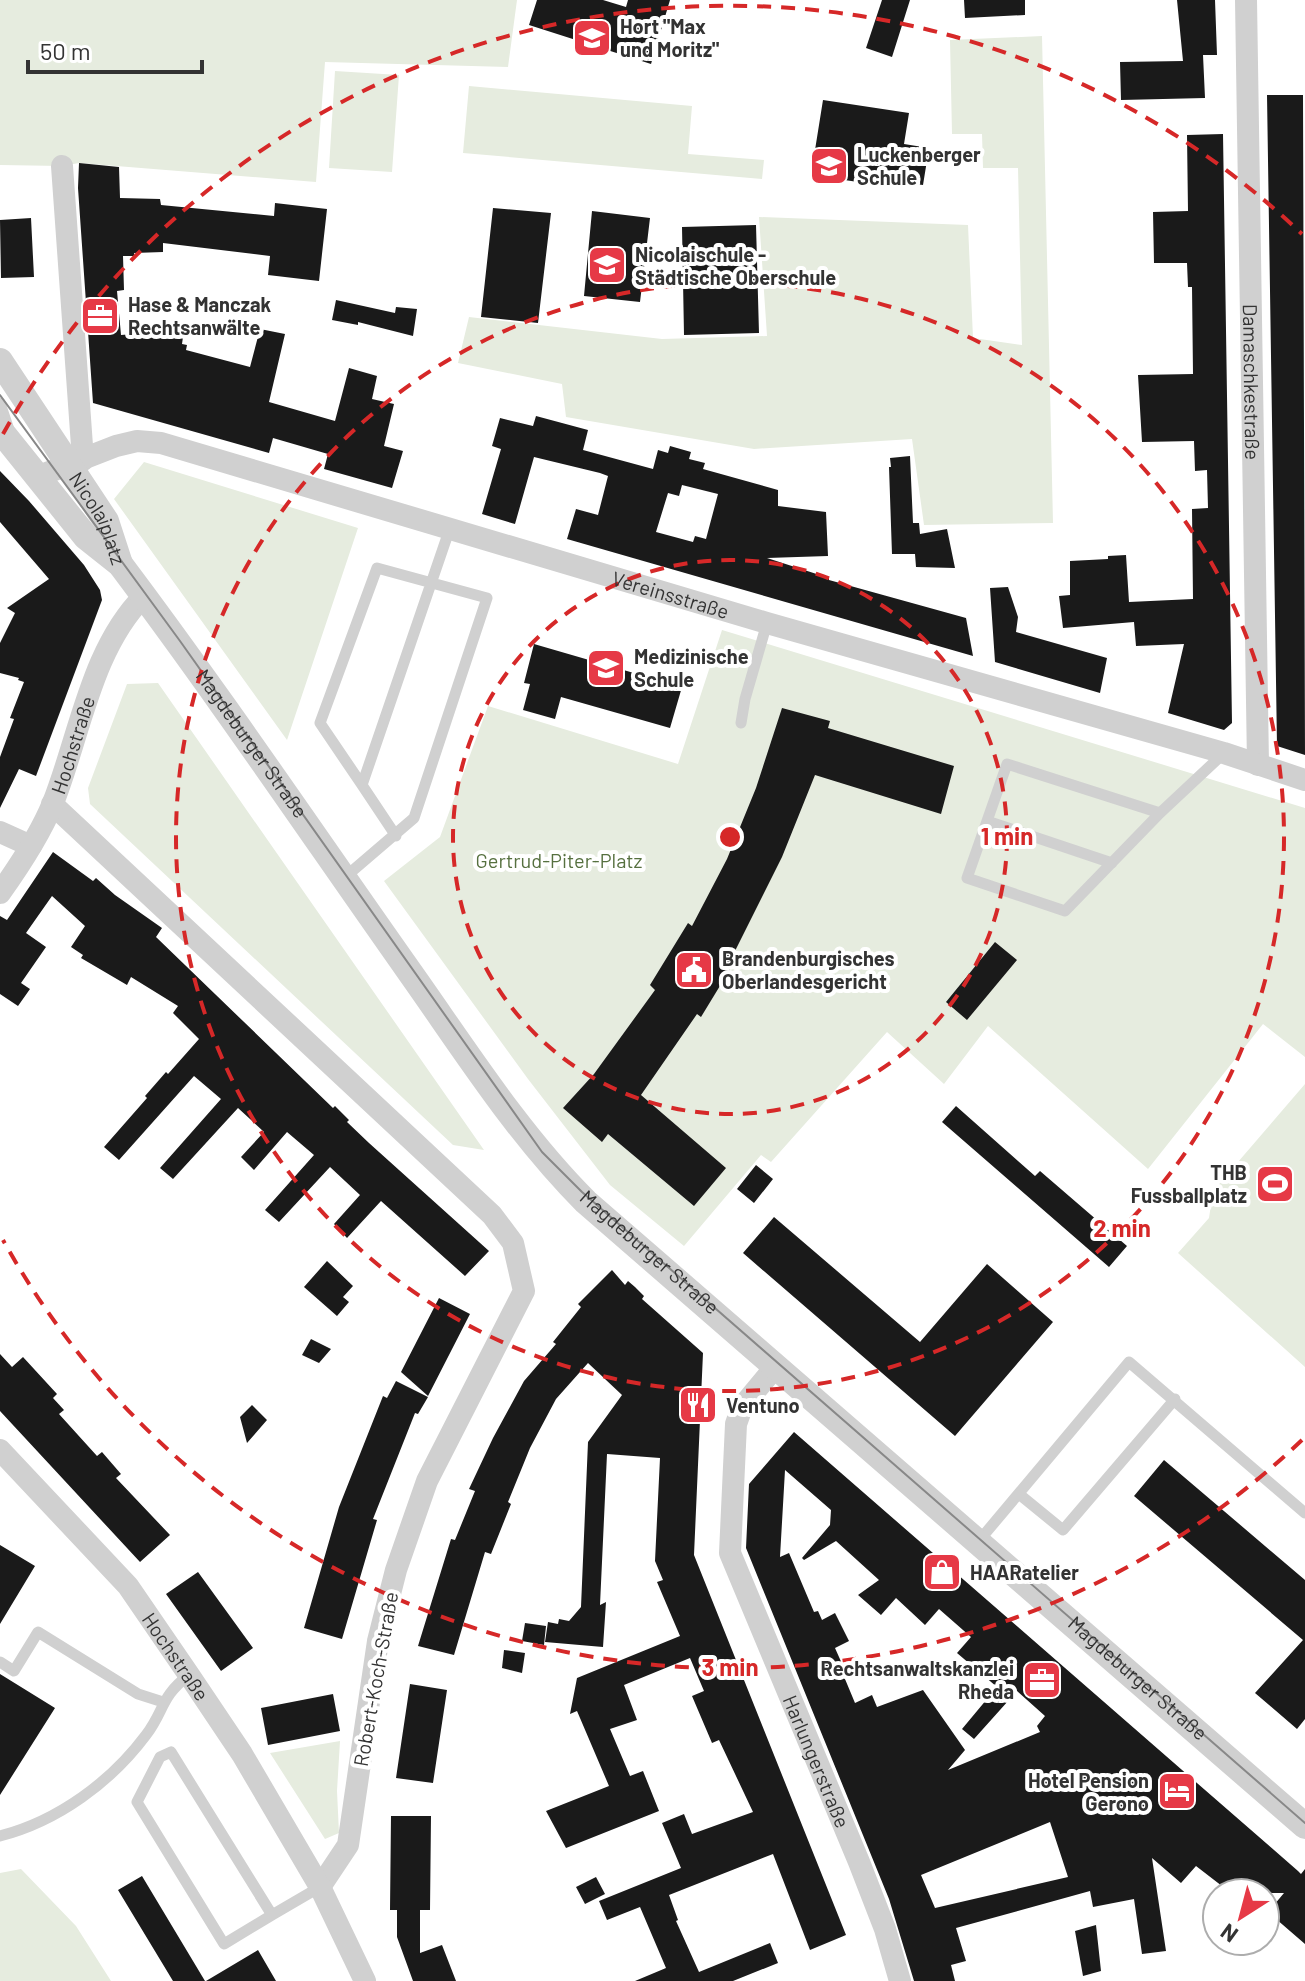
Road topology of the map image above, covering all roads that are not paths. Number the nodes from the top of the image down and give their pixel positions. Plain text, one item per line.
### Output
1 (1246, 0) edge
2 (62, 166) dead end
3 (0, 361) edge
4 (0, 403) edge
5 (7, 438) edge
6 (75, 463) junction
7 (39, 476) junction
8 (450, 528) junction
9 (120, 564) junction
10 (433, 582) junction
11 (144, 596) junction
12 (767, 623) junction
13 (741, 723) dead end
14 (1224, 753) junction
15 (1258, 765) junction
16 (1305, 780) edge
17 (362, 785) junction
18 (52, 804) junction
19 (1160, 813) junction
20 (987, 821) junction
21 (0, 832) edge
22 (396, 836) junction
23 (31, 846) junction
24 (1112, 863) junction
25 (343, 879) junction
26 (0, 893) edge
27 (776, 1366) junction
28 (1175, 1399) junction
29 (0, 1450) edge
30 (1019, 1494) junction
31 (1305, 1513) edge
32 (978, 1542) junction
33 (0, 1662) edge
34 (189, 1675) junction
35 (163, 1702) junction
36 (1305, 1826) edge
37 (0, 1836) edge
38 (320, 1887) junction
39 (272, 1915) junction
40 (365, 1981) edge
41 (900, 1981) edge

1 - 15 street, Damaschkestraße
2 - 6 street, Nicolaiplatz
3 - 6 street, Nicolaiplatz
4 - 5 lane
5 - 7 street, Nicolaiplatz
6 - 7 street, Vereinsstraße
6 - 8 street, Vereinsstraße
6 - 9 street, Nicolaiplatz
7 - 9 street, Nicolaiplatz
8 - 10 lane
8 - 12 street, Vereinsstraße
9 - 11 street, Magdeburger Straße
10 - 17 lane
10 - 17 lane
10 - 22 lane
11 - 18 street, Hochstraße
11 - 25 street, Magdeburger Straße
12 - 13 lane
12 - 14 street, Vereinsstraße
14 - 15 street, Vereinsstraße
14 - 19 lane
15 - 16 street, Vereinsstraße
17 - 22 lane
18 - 23 street, Hochstraße
18 - 38 street, Robert-Koch-Straße
19 - 20 lane
19 - 24 lane
20 - 24 lane
20 - 24 lane
21 - 23 street
22 - 25 lane
23 - 26 street, Hochstraße
25 - 27 street, Magdeburger Straße
27 - 32 street, Magdeburger Straße
27 - 41 street, Harlungerstraße
28 - 30 lane
28 - 30 lane
28 - 31 lane
29 - 34 street, Hochstraße
30 - 32 lane
32 - 36 street, Magdeburger Straße
33 - 35 lane
34 - 35 lane
34 - 38 street, Hochstraße
35 - 37 lane
38 - 39 lane
38 - 40 street
39 - 39 lane

